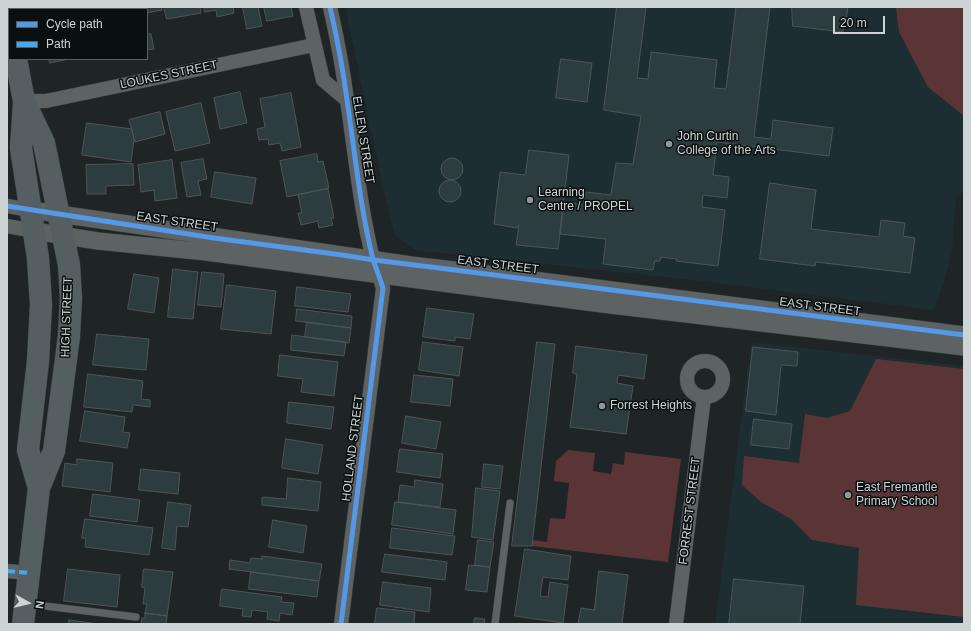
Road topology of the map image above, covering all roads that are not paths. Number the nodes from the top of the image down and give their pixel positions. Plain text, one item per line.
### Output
1 (306, 7) edge
2 (330, 7) edge
3 (314, 45) junction
4 (16, 66) edge
5 (24, 101) junction
6 (348, 101) junction
7 (7, 206) edge
8 (32, 221) junction
9 (61, 225) junction
10 (7, 226) edge
11 (376, 268) junction
12 (964, 335) edge
13 (964, 347) edge
14 (704, 397) dead end
15 (38, 488) junction
16 (510, 503) dead end
17 (7, 570) edge
18 (29, 573) junction
19 (24, 614) edge
20 (136, 618) dead end
21 (341, 624) edge
22 (495, 624) edge
23 (676, 624) edge

1 - 3 street, ELLEN STREET
2 - 6 street, ELLEN STREET
3 - 5 street, LOUKES STREET
3 - 6 street, ELLEN STREET
4 - 5 main road, HIGH STREET
5 - 8 main road, HIGH STREET
5 - 9 main road, HIGH STREET
6 - 11 street, ELLEN STREET
7 - 8 street
8 - 9 street, EAST STREET
8 - 10 street
8 - 15 main road, HIGH STREET
9 - 11 street, EAST STREET
9 - 15 main road, HIGH STREET
11 - 12 street, EAST STREET
11 - 13 street, EAST STREET
11 - 21 street, HOLLAND STREET
14 - 23 street, FORREST STREET
15 - 18 main road, HIGH STREET
16 - 22 lane
17 - 18 street
18 - 19 main road, HIGH STREET
19 - 20 lane

